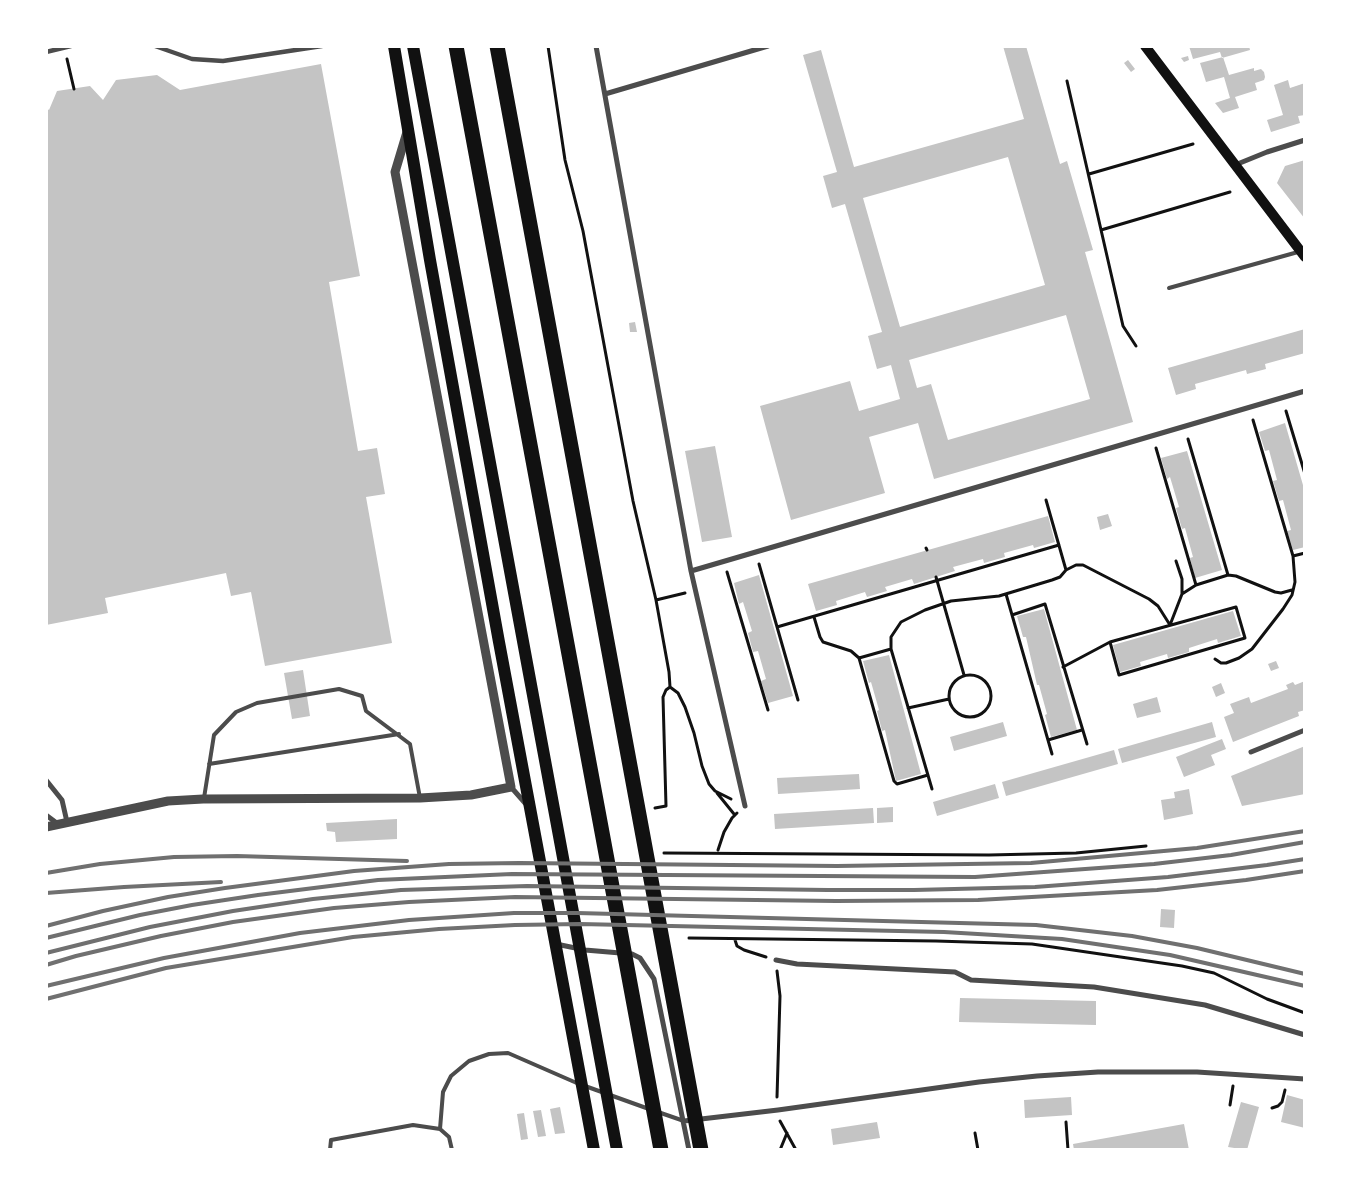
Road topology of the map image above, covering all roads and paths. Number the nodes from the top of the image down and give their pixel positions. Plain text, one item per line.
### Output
1 (72, 46) edge
2 (155, 46) edge
3 (322, 46) edge
4 (394, 46) edge
5 (413, 46) edge
6 (456, 46) edge
7 (497, 46) edge
8 (548, 46) edge
9 (596, 46) edge
10 (768, 46) edge
11 (1146, 46) edge
12 (64, 48) junction
13 (46, 52) edge
14 (1068, 81) dead end
15 (74, 89) dead end
16 (605, 94) junction
17 (409, 127) junction
18 (1305, 140) edge
19 (1193, 144) dead end
20 (1235, 165) junction
21 (1089, 174) junction
22 (1230, 192) dead end
23 (1101, 230) junction
24 (1303, 254) edge
25 (1169, 288) dead end
26 (1136, 346) dead end
27 (1305, 391) edge
28 (1286, 411) dead end
29 (1253, 420) dead end
30 (1188, 439) dead end
31 (1156, 448) dead end
32 (1305, 474) edge
33 (1046, 500) dead end
34 (1059, 545) junction
35 (1305, 553) edge
36 (1292, 556) junction
37 (1176, 561) dead end
38 (758, 563) dead end
39 (1066, 570) junction
40 (692, 571) junction
41 (727, 572) dead end
42 (1228, 575) junction
43 (936, 579) junction
44 (1196, 585) junction
45 (1293, 590) junction
46 (696, 591) junction
47 (1006, 594) junction
48 (1182, 594) junction
49 (656, 600) junction
50 (944, 604) junction
51 (1012, 615) junction
52 (814, 617) junction
53 (1170, 625) junction
54 (777, 627) junction
55 (1110, 642) junction
56 (891, 649) junction
57 (859, 658) junction
58 (1215, 659) dead end
59 (1063, 667) junction
60 (964, 675) junction
61 (670, 687) junction
62 (949, 699) junction
63 (798, 700) dead end
64 (908, 708) junction
65 (768, 710) dead end
66 (1082, 730) junction
67 (1305, 730) edge
68 (399, 734) junction
69 (1048, 740) junction
70 (1086, 744) dead end
71 (1251, 752) dead end
72 (1052, 754) dead end
73 (209, 764) junction
74 (928, 775) junction
75 (46, 780) edge
76 (511, 787) junction
77 (932, 789) dead end
78 (715, 791) junction
79 (420, 798) junction
80 (203, 799) junction
81 (666, 806) dead end
82 (745, 806) junction
83 (730, 809) dead end
84 (46, 816) edge
85 (62, 823) junction
86 (46, 827) edge
87 (534, 845) dead end
88 (1146, 846) dead end
89 (718, 850) dead end
90 (697, 853) dead end
91 (549, 927) dead end
92 (689, 938) dead end
93 (735, 940) dead end
94 (776, 960) junction
95 (1305, 1013) edge
96 (1305, 1035) edge
97 (1305, 1079) edge
98 (1233, 1085) dead end
99 (1284, 1096) dead end
100 (1230, 1105) dead end
101 (1272, 1108) dead end
102 (778, 1110) junction
103 (684, 1121) junction
104 (1066, 1122) dead end
105 (440, 1128) junction
106 (787, 1133) junction
107 (975, 1133) dead end
108 (330, 1150) edge
109 (452, 1150) edge
110 (594, 1150) edge
111 (617, 1150) edge
112 (661, 1150) edge
113 (689, 1150) edge
114 (701, 1150) edge
115 (780, 1150) edge
116 (796, 1150) edge
117 (978, 1150) edge
118 (1068, 1150) edge

1 - 12 street
2 - 3 street
4 - 17 main road
5 - 111 main road
6 - 112 highway
7 - 114 highway
8 - 49 path
9 - 16 street
10 - 16 street
11 - 20 main road
12 - 13 street
12 - 15 path
14 - 21 path
16 - 40 street
17 - 76 street
17 - 110 main road
18 - 20 street
19 - 21 path
20 - 24 main road
21 - 23 path
22 - 23 path
23 - 26 path
24 - 25 lane
27 - 40 street
28 - 32 path
29 - 36 path
30 - 42 path
31 - 44 path
33 - 34 path
34 - 39 path
34 - 43 path
35 - 36 path
36 - 45 path
37 - 48 path
38 - 54 path
39 - 47 path
39 - 53 path
40 - 46 street
41 - 65 path
42 - 44 path
42 - 45 path
43 - 50 path
43 - 52 path
44 - 48 path
45 - 58 path
46 - 49 path
46 - 82 street
47 - 50 path
47 - 51 path
48 - 53 path
49 - 61 path
50 - 56 path
50 - 60 path
51 - 59 path
51 - 69 path
52 - 54 path
52 - 57 path
53 - 55 path
53 - 55 path
54 - 63 path
55 - 59 path
56 - 57 path
56 - 64 path
57 - 74 path
59 - 66 path
60 - 62 path
60 - 62 path
61 - 78 path
61 - 81 path
62 - 64 path
64 - 74 path
66 - 69 path
66 - 70 path
67 - 71 street
68 - 73 lane
68 - 73 lane
68 - 79 lane
69 - 72 path
73 - 80 lane
74 - 77 path
75 - 85 street
76 - 79 street
76 - 87 street
78 - 82 path
78 - 83 path
79 - 80 street
80 - 85 street
82 - 89 path
84 - 85 street
85 - 86 street
88 - 90 path
91 - 103 street
92 - 95 path
93 - 94 path
94 - 96 street
94 - 102 path
97 - 102 street
98 - 100 path
99 - 101 path
102 - 103 street
102 - 106 path
103 - 105 lane
103 - 113 street
104 - 118 path
105 - 108 lane
105 - 109 lane
106 - 115 path
106 - 116 path
107 - 117 path

